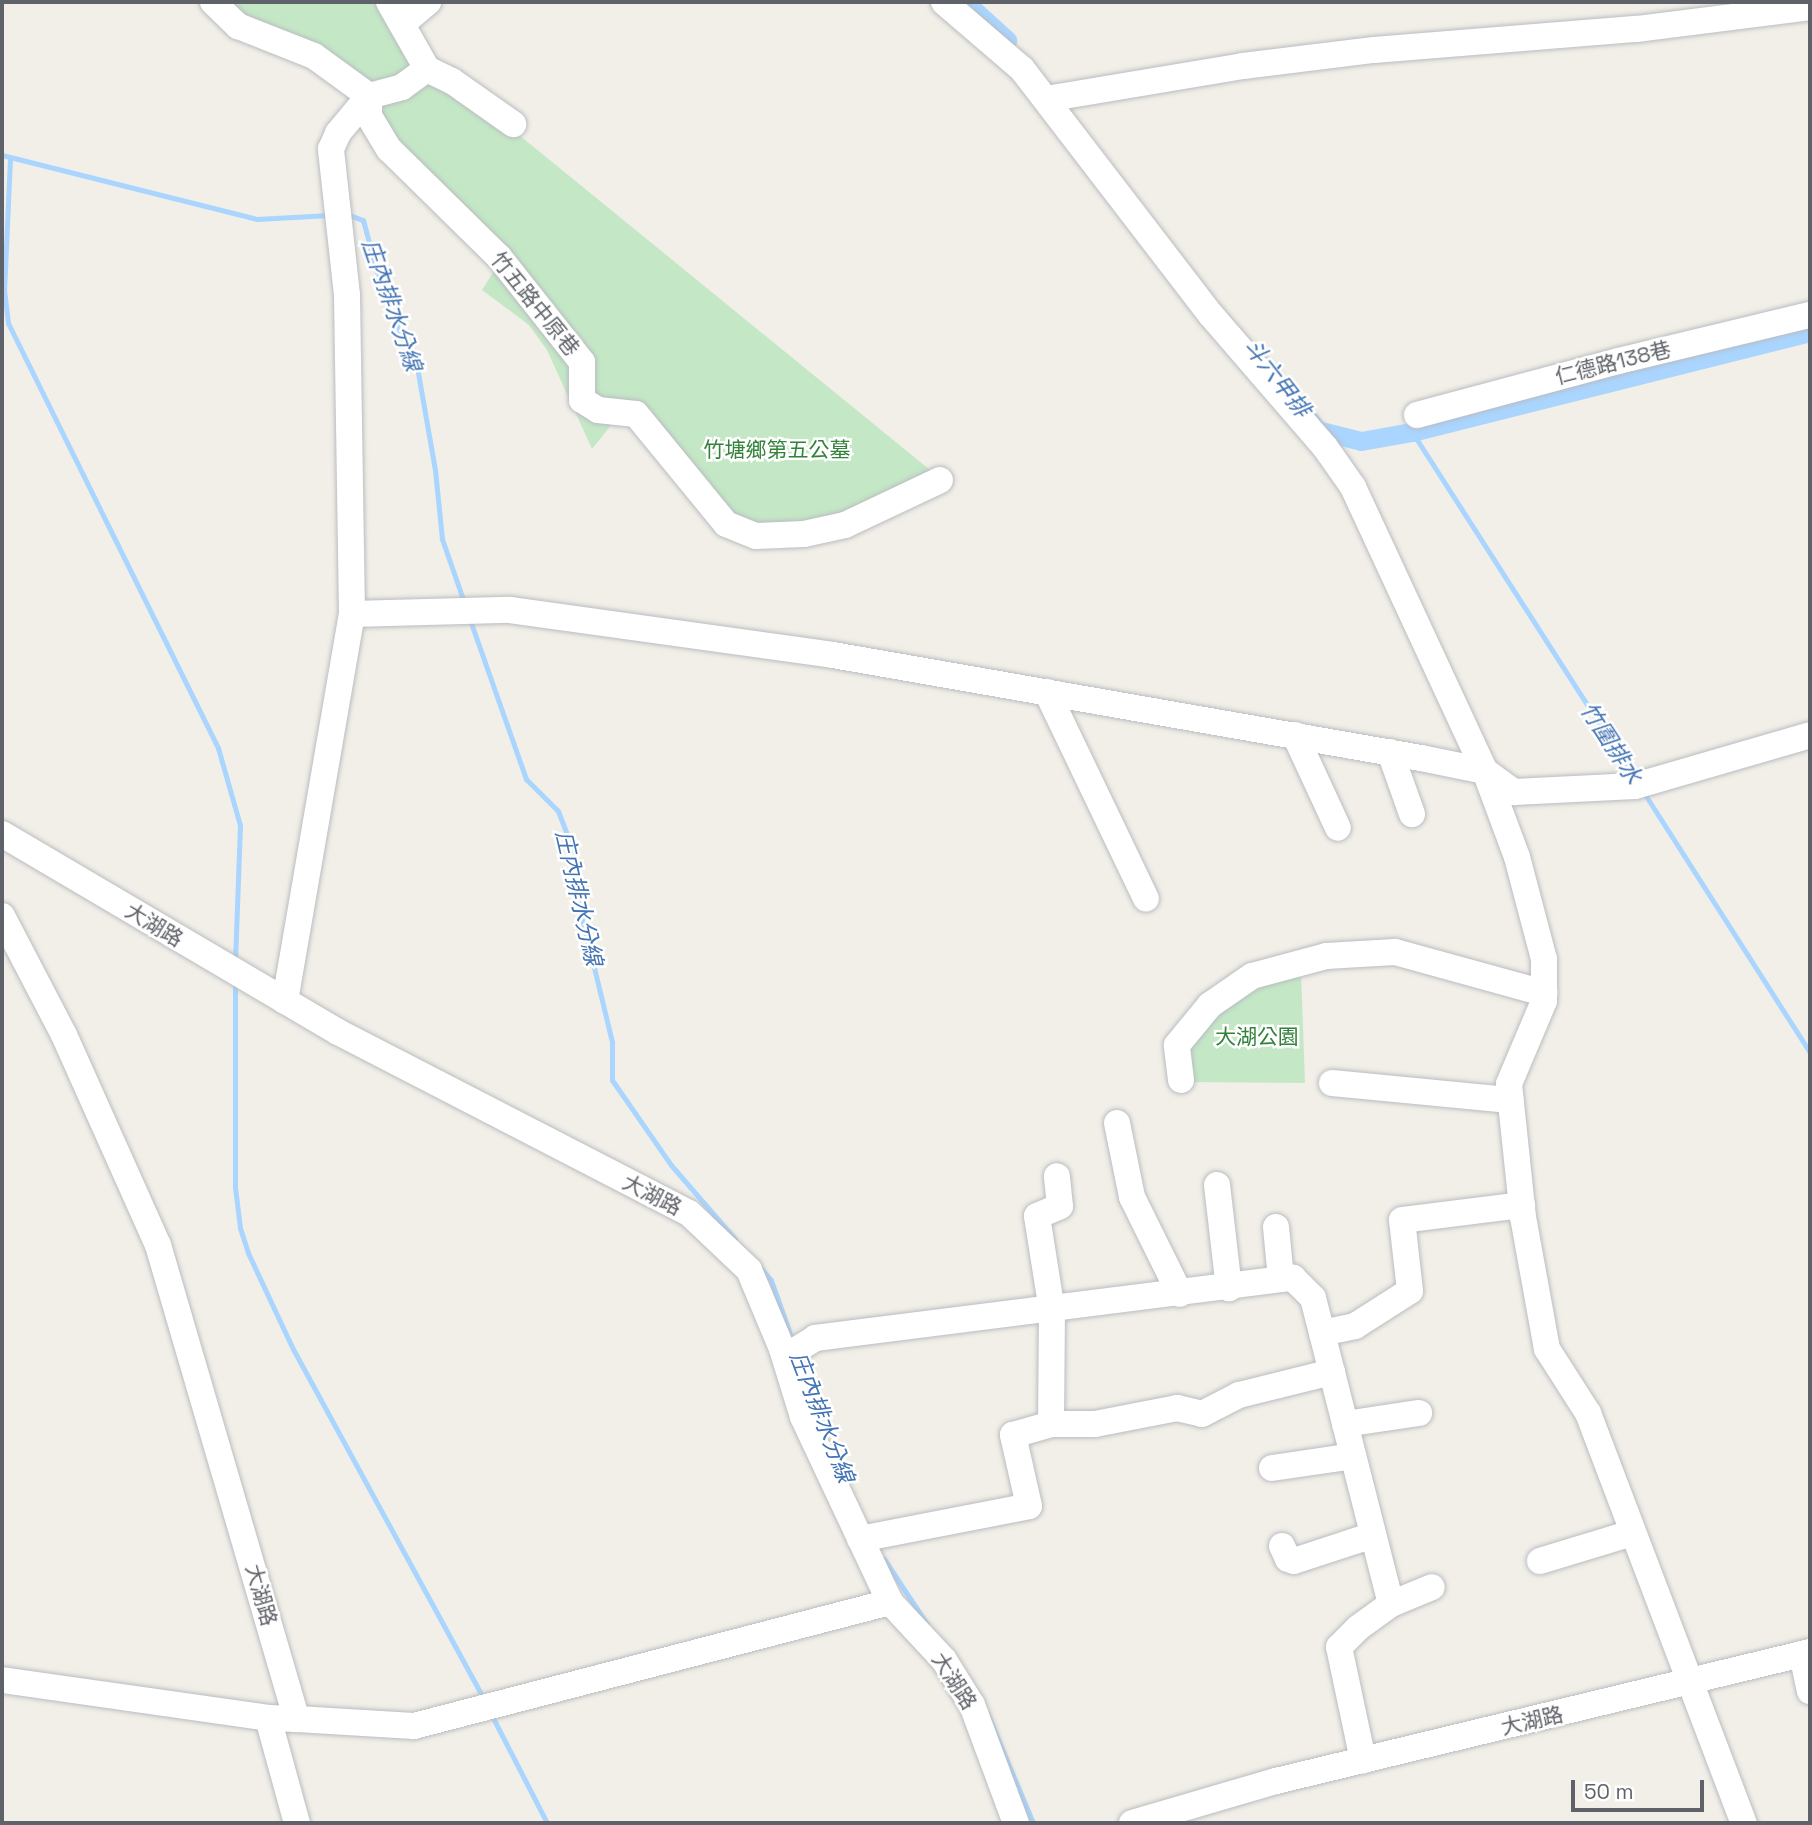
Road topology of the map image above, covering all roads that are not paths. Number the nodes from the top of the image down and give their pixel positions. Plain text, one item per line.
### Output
1 (213, 2) edge
2 (429, 2) edge
3 (944, 2) edge
4 (1810, 7) edge
5 (396, 13) edge
6 (427, 69) junction
7 (369, 96) junction
8 (1046, 99) junction
9 (513, 124) dead end
10 (1810, 315) edge
11 (1417, 415) dead end
12 (940, 480) dead end
13 (352, 614) junction
14 (1046, 692) junction
15 (1810, 735) edge
16 (1295, 736) junction
17 (1390, 752) junction
18 (1485, 771) junction
19 (1412, 814) dead end
20 (1338, 828) dead end
21 (2, 834) edge
22 (1146, 899) dead end
23 (2, 916) edge
24 (1544, 993) junction
25 (285, 1002) junction
26 (1181, 1080) dead end
27 (1332, 1083) dead end
28 (1510, 1100) junction
29 (1117, 1123) dead end
30 (1057, 1176) dead end
31 (1217, 1185) dead end
32 (1522, 1205) junction
33 (1276, 1227) dead end
34 (1281, 1279) junction
35 (1229, 1288) junction
36 (1180, 1294) junction
37 (1052, 1311) junction
38 (1322, 1333) junction
39 (785, 1357) junction
40 (1332, 1372) junction
41 (1419, 1413) dead end
42 (1051, 1424) junction
43 (1345, 1424) junction
44 (1353, 1456) junction
45 (1272, 1468) dead end
46 (1632, 1534) junction
47 (1373, 1535) junction
48 (860, 1539) junction
49 (1282, 1546) dead end
50 (1539, 1560) dead end
51 (1432, 1587) dead end
52 (890, 1602) junction
53 (1391, 1604) junction
54 (1806, 1653) edge
55 (2, 1681) edge
56 (1690, 1684) junction
57 (1810, 1691) edge
58 (268, 1718) junction
59 (297, 1719) junction
60 (1363, 1760) junction
61 (297, 1823) edge
62 (1016, 1823) edge
63 (1132, 1823) edge
64 (1744, 1823) edge

1 - 7 street
2 - 5 street
3 - 8 street
4 - 8 street
5 - 6 street
6 - 7 street
6 - 9 street
7 - 12 street, 竹五路中原巷
7 - 13 street
8 - 18 street
10 - 11 street, 仁德路138巷
13 - 14 street
13 - 25 street
14 - 16 street
14 - 22 street
15 - 18 street
16 - 17 street
16 - 20 street
17 - 18 street
17 - 19 street
18 - 24 street
21 - 25 street, 大湖路
23 - 59 street, 大湖路
24 - 26 street
24 - 28 street
25 - 39 street, 大湖路
27 - 28 street
28 - 32 street
29 - 36 street
30 - 37 street
31 - 35 street
32 - 38 street
32 - 46 street
33 - 34 street
34 - 35 street
34 - 38 street
35 - 36 street
36 - 37 street
37 - 39 street
37 - 42 street
38 - 40 street
39 - 48 street, 大湖路
40 - 42 street
40 - 43 street
41 - 43 street
42 - 48 street
43 - 44 street
44 - 45 street
44 - 47 street
46 - 50 street
46 - 56 street
47 - 49 street
47 - 53 street
48 - 52 street, 大湖路
51 - 53 street
52 - 59 street
52 - 62 street, 大湖路
53 - 60 street
54 - 56 street, 大湖路
54 - 57 street
55 - 58 street
56 - 60 street, 大湖路
56 - 64 street
58 - 59 street
58 - 61 street
60 - 63 street, 大湖路

